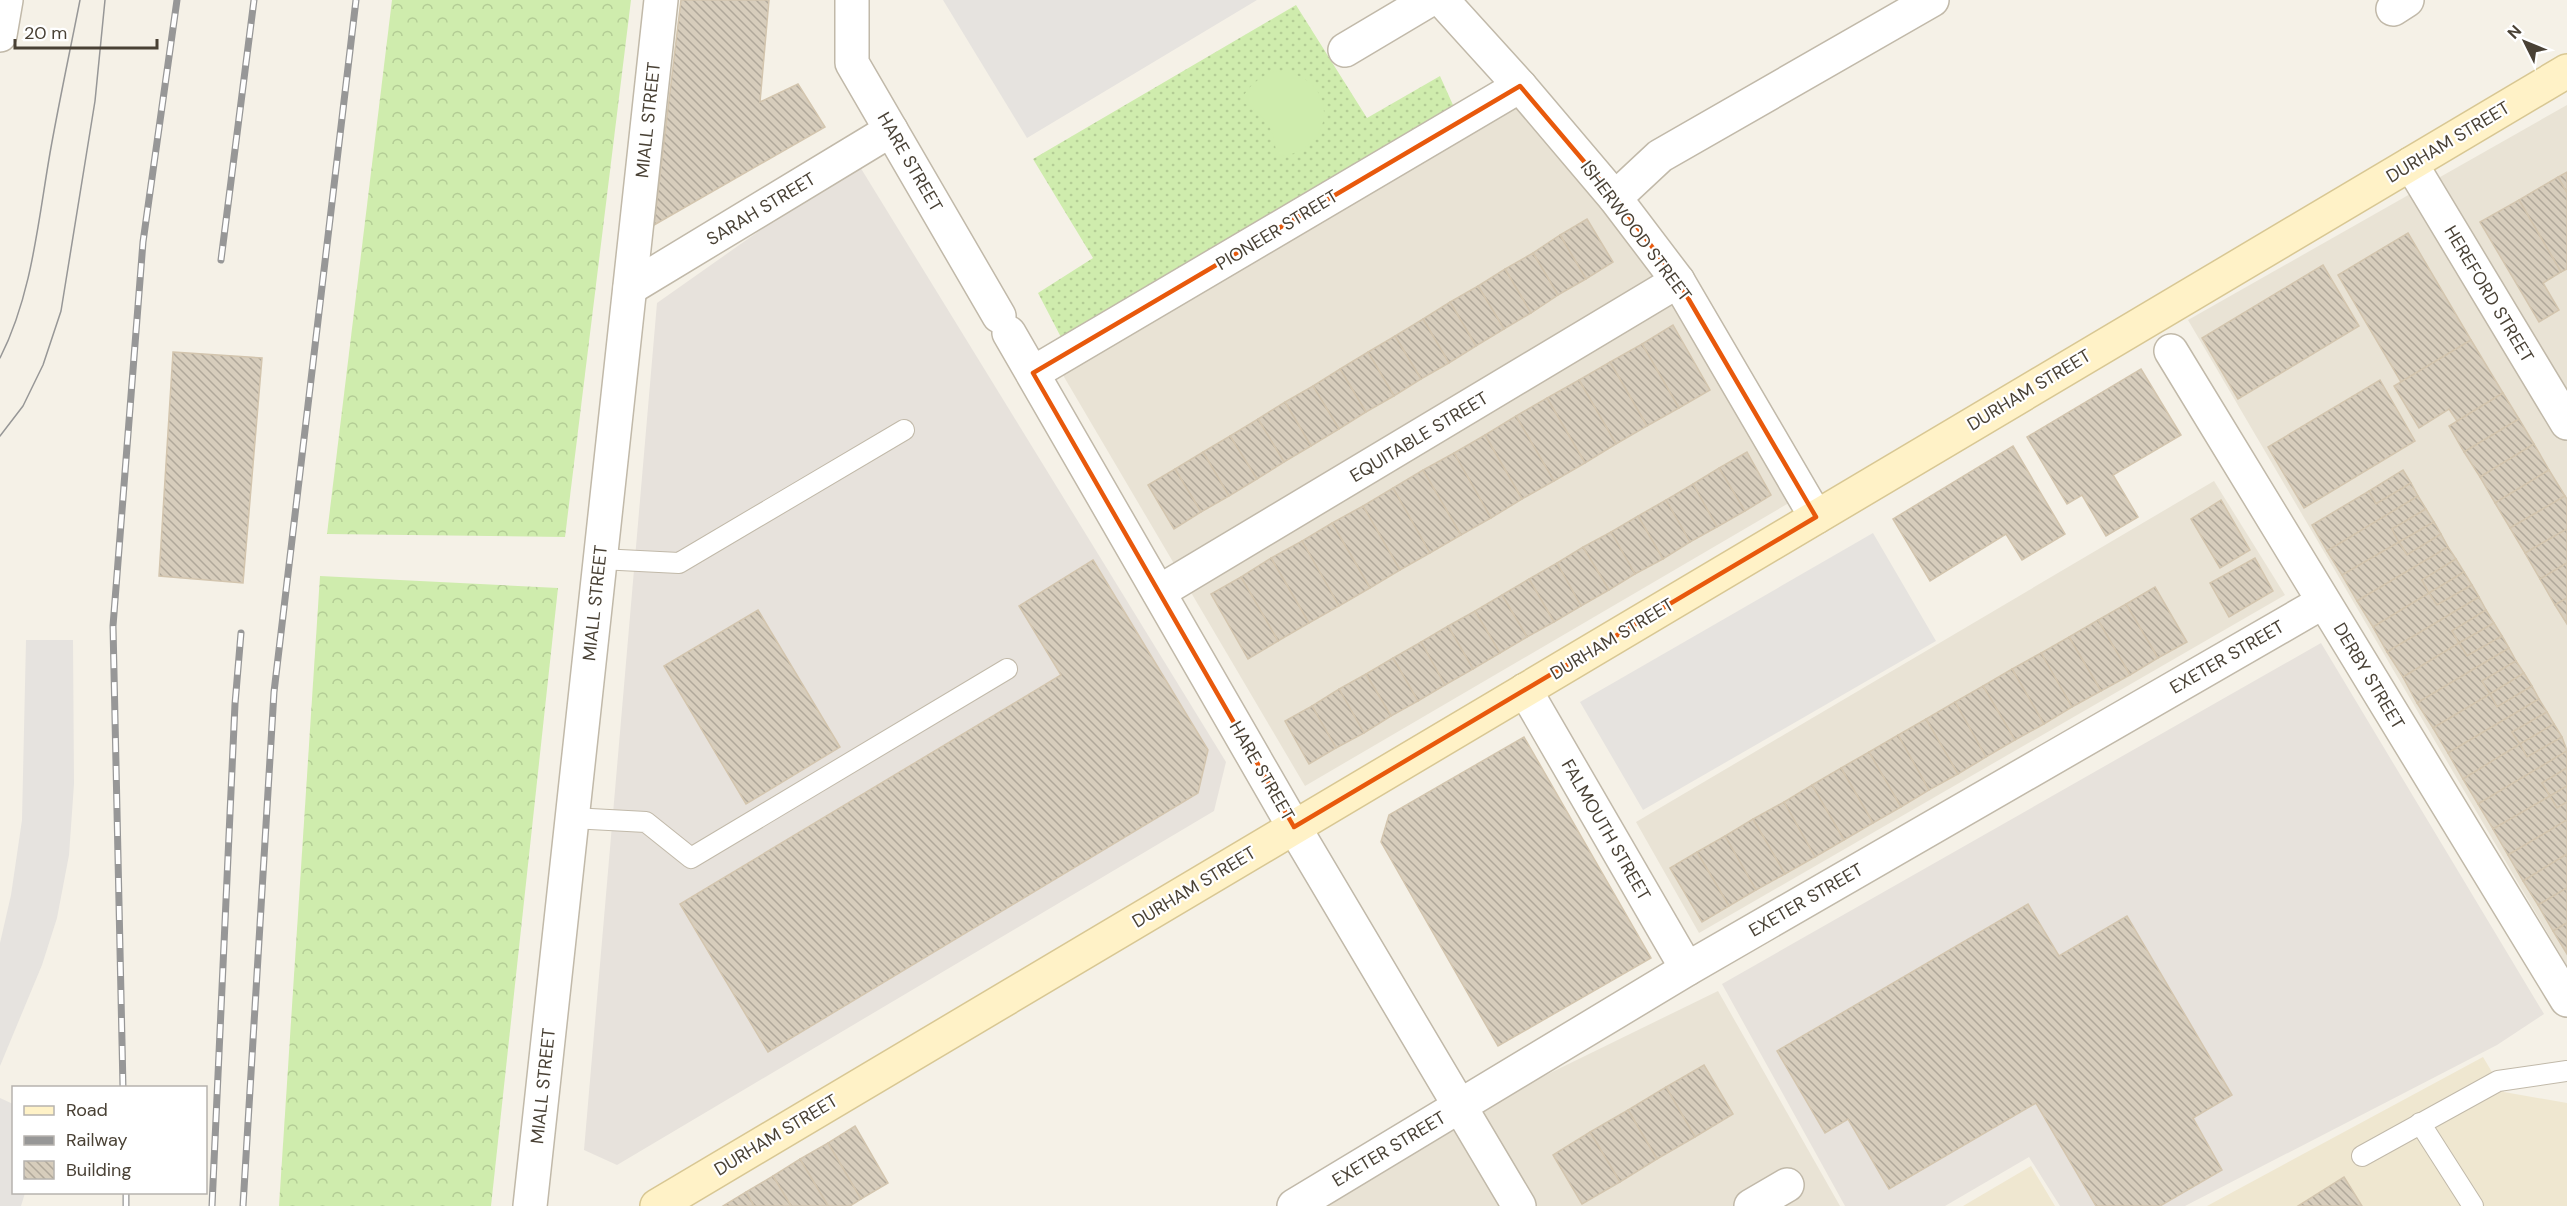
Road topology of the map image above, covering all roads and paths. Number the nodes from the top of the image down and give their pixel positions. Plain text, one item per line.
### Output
1 (6, 0) edge
2 (661, 0) edge
3 (852, 0) edge
4 (1429, 0) edge
5 (1442, 0) edge
6 (1932, 0) edge
7 (0, 35) edge
8 (1345, 50) dead end
9 (2567, 71) edge
10 (1520, 86) junction
11 (891, 130) junction
12 (2411, 164) junction
13 (1616, 198) junction
14 (1678, 281) junction
15 (630, 288) junction
16 (2171, 351) dead end
17 (1033, 373) junction
18 (2567, 423) edge
19 (904, 429) dead end
20 (1816, 517) junction
21 (600, 559) junction
22 (1159, 592) junction
23 (2323, 602) junction
24 (1007, 669) dead end
25 (1525, 690) junction
26 (572, 818) junction
27 (1294, 827) junction
28 (1688, 969) junction
29 (2567, 1000) edge
30 (2567, 1071) edge
31 (1459, 1107) junction
32 (2420, 1123) junction
33 (2362, 1156) dead end
34 (1787, 1185) dead end
35 (530, 1206) edge
36 (657, 1206) edge
37 (1294, 1206) edge
38 (1519, 1206) edge
39 (1751, 1206) edge
40 (2473, 1206) edge

1 - 7 street
2 - 15 street, MIALL STREET
3 - 11 street, HARE STREET
4 - 8 street
5 - 10 street, ISHERWOOD STREET
6 - 13 street
9 - 12 main road, DURHAM STREET
10 - 13 street, ISHERWOOD STREET
10 - 17 street, PIONEER STREET
11 - 15 street, SARAH STREET
11 - 17 street, HARE STREET
12 - 18 street, HEREFORD STREET
12 - 20 main road, DURHAM STREET
13 - 14 street, ISHERWOOD STREET
14 - 20 street, ISHERWOOD STREET
14 - 22 street, EQUITABLE STREET
15 - 21 street, MIALL STREET
16 - 23 street, DERBY STREET
17 - 22 street, HARE STREET
19 - 21 lane
20 - 25 main road, DURHAM STREET
21 - 26 street, MIALL STREET
22 - 27 street, HARE STREET
23 - 28 street, EXETER STREET
23 - 29 street, DERBY STREET
24 - 26 lane
25 - 27 main road, DURHAM STREET
25 - 28 street, FALMOUTH STREET
26 - 35 street, MIALL STREET
27 - 31 street, HARE STREET
27 - 36 main road, DURHAM STREET
28 - 31 street, EXETER STREET
30 - 32 lane
31 - 37 street, EXETER STREET
31 - 38 street, HARE STREET
32 - 33 lane
32 - 40 lane
34 - 39 street

